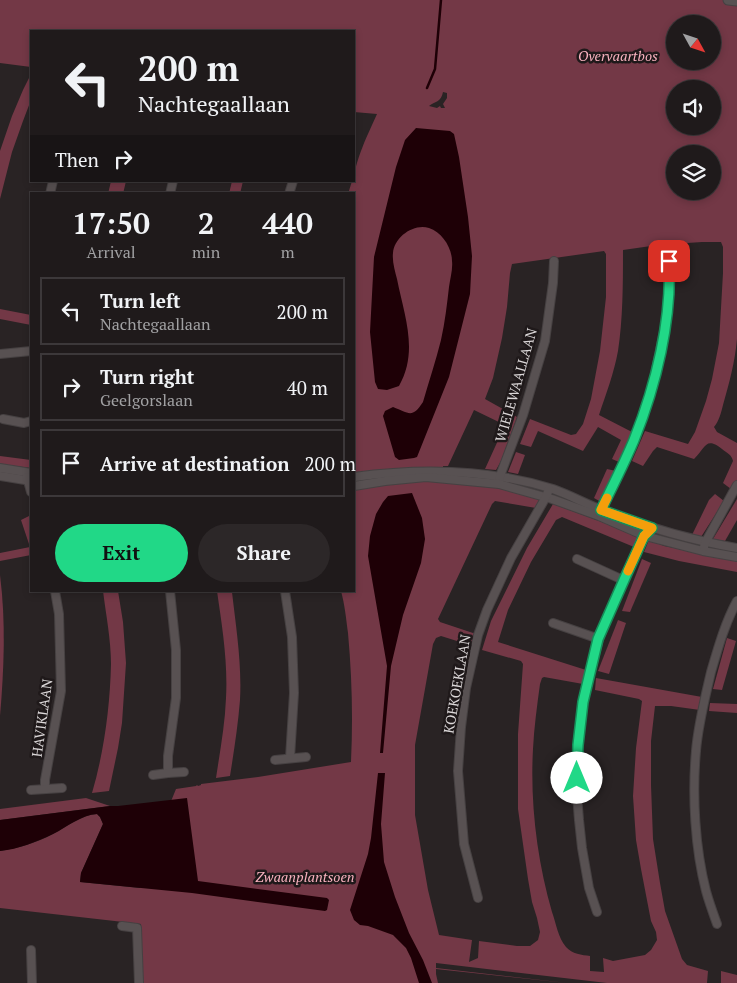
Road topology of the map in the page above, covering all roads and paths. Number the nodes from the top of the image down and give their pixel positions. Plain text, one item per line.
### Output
1 (728, 0) edge
2 (737, 1) edge
3 (670, 246) dead end
4 (554, 261) dead end
5 (30, 351) edge
6 (0, 354) edge
7 (3, 420) dead end
8 (30, 421) edge
9 (0, 468) edge
10 (0, 476) edge
11 (29, 477) edge
12 (355, 478) edge
13 (500, 480) junction
14 (737, 485) edge
15 (355, 486) edge
16 (549, 489) junction
17 (546, 497) junction
18 (600, 513) junction
19 (652, 528) junction
20 (644, 536) junction
21 (704, 547) junction
22 (737, 548) edge
23 (737, 557) edge
24 (577, 559) dead end
25 (624, 580) junction
26 (55, 592) edge
27 (170, 592) edge
28 (285, 592) edge
29 (737, 601) edge
30 (553, 623) dead end
31 (598, 639) junction
32 (306, 757) dead end
33 (290, 758) junction
34 (275, 760) dead end
35 (184, 772) dead end
36 (168, 773) junction
37 (153, 775) dead end
38 (62, 788) dead end
39 (45, 789) junction
40 (31, 790) dead end
41 (478, 898) dead end
42 (597, 912) dead end
43 (717, 924) dead end
44 (122, 926) dead end
45 (32, 950) dead end
46 (32, 983) edge
47 (139, 983) edge

1 - 2 street
3 - 18 street
4 - 13 street, WIELEWAALLAAN
5 - 6 street
7 - 8 street
9 - 11 street
10 - 11 street
12 - 13 street
13 - 15 street
13 - 16 street
13 - 17 street
14 - 21 street
16 - 17 street, KOEKOEKLAAN
16 - 18 street
17 - 18 street
17 - 41 street, KOEKOEKLAAN
18 - 19 street
18 - 20 street
19 - 20 street
19 - 21 street
20 - 21 street
20 - 25 street
21 - 22 street
21 - 23 street
24 - 25 street
25 - 31 street
26 - 39 street, HAVIKLAAN
27 - 36 street
28 - 33 street
29 - 43 street
30 - 31 street
31 - 42 street
32 - 33 street
33 - 34 street
35 - 36 street
36 - 37 street
38 - 39 street
39 - 40 street
44 - 47 street
45 - 46 street

